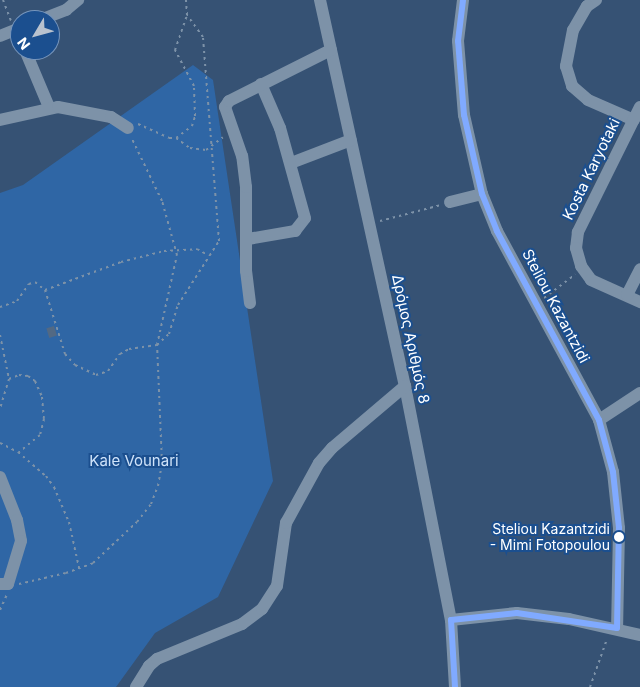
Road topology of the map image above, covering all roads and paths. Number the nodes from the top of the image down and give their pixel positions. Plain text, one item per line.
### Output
1 (3, 0) edge
2 (78, 0) edge
3 (186, 0) edge
4 (320, 0) edge
5 (463, 0) edge
6 (596, 0) edge
7 (60, 12) edge
8 (10, 14) edge
9 (187, 15) junction
10 (331, 50) junction
11 (29, 60) edge
12 (261, 84) junction
13 (640, 107) edge
14 (49, 108) junction
15 (0, 120) edge
16 (634, 120) junction
17 (128, 128) junction
18 (234, 130) junction
19 (176, 138) junction
20 (351, 140) junction
21 (212, 145) junction
22 (291, 163) junction
23 (482, 194) junction
24 (450, 202) joint
25 (370, 224) junction
26 (248, 239) junction
27 (177, 250) junction
28 (208, 255) junction
29 (584, 269) junction
30 (640, 269) edge
31 (46, 290) junction
32 (627, 295) junction
33 (640, 302) edge
34 (250, 303) dead end
35 (536, 303) junction
36 (0, 307) edge
37 (0, 335) edge
38 (157, 345) junction
39 (9, 379) junction
40 (405, 386) junction
41 (640, 393) edge
42 (0, 397) edge
43 (3, 400) junction
44 (0, 408) edge
45 (599, 420) junction
46 (0, 443) edge
47 (18, 452) junction
48 (0, 477) edge
49 (79, 568) junction
50 (4, 584) edge
51 (0, 610) edge
52 (451, 620) junction
53 (613, 627) junction
54 (640, 635) edge
55 (136, 687) edge
56 (455, 687) edge
57 (590, 687) edge

1 - 8 path
2 - 7 street
3 - 9 path
4 - 10 street, Δρόμος Αριθμός 8
5 - 23 street, Steliou Kazantzidi
6 - 16 street
9 - 19 path
9 - 21 path
10 - 12 street
10 - 20 street, Δρόμος Αριθμός 8
11 - 14 street
12 - 18 street
12 - 22 street
13 - 16 street, Kosta Karyotaki
14 - 15 street
14 - 17 street
16 - 29 street, Kosta Karyotaki
17 - 19 path
17 - 27 path
18 - 21 path
18 - 26 street
19 - 21 path
20 - 22 street
20 - 25 street, Δρόμος Αριθμός 8
21 - 28 path
22 - 26 street
23 - 24 street
23 - 35 street, Steliou Kazantzidi
24 - 25 path
25 - 40 street, Δρόμος Αριθμός 8
26 - 34 street
27 - 28 path
27 - 31 path
27 - 38 path
28 - 38 path
29 - 32 street
29 - 35 path
30 - 32 street
31 - 36 path
31 - 38 path
32 - 33 street
35 - 45 street, Steliou Kazantzidi
37 - 39 path
38 - 49 path
39 - 43 path
39 - 47 path
40 - 52 street, Δρόμος Αριθμός 8
40 - 55 street
41 - 45 street
42 - 43 path
43 - 44 path
45 - 53 street, Steliou Kazantzidi
46 - 47 path
47 - 49 path
48 - 50 street
49 - 50 path
50 - 51 path
52 - 53 street
52 - 56 street, Δρόμος Αριθμός 8
53 - 54 street
53 - 57 path

